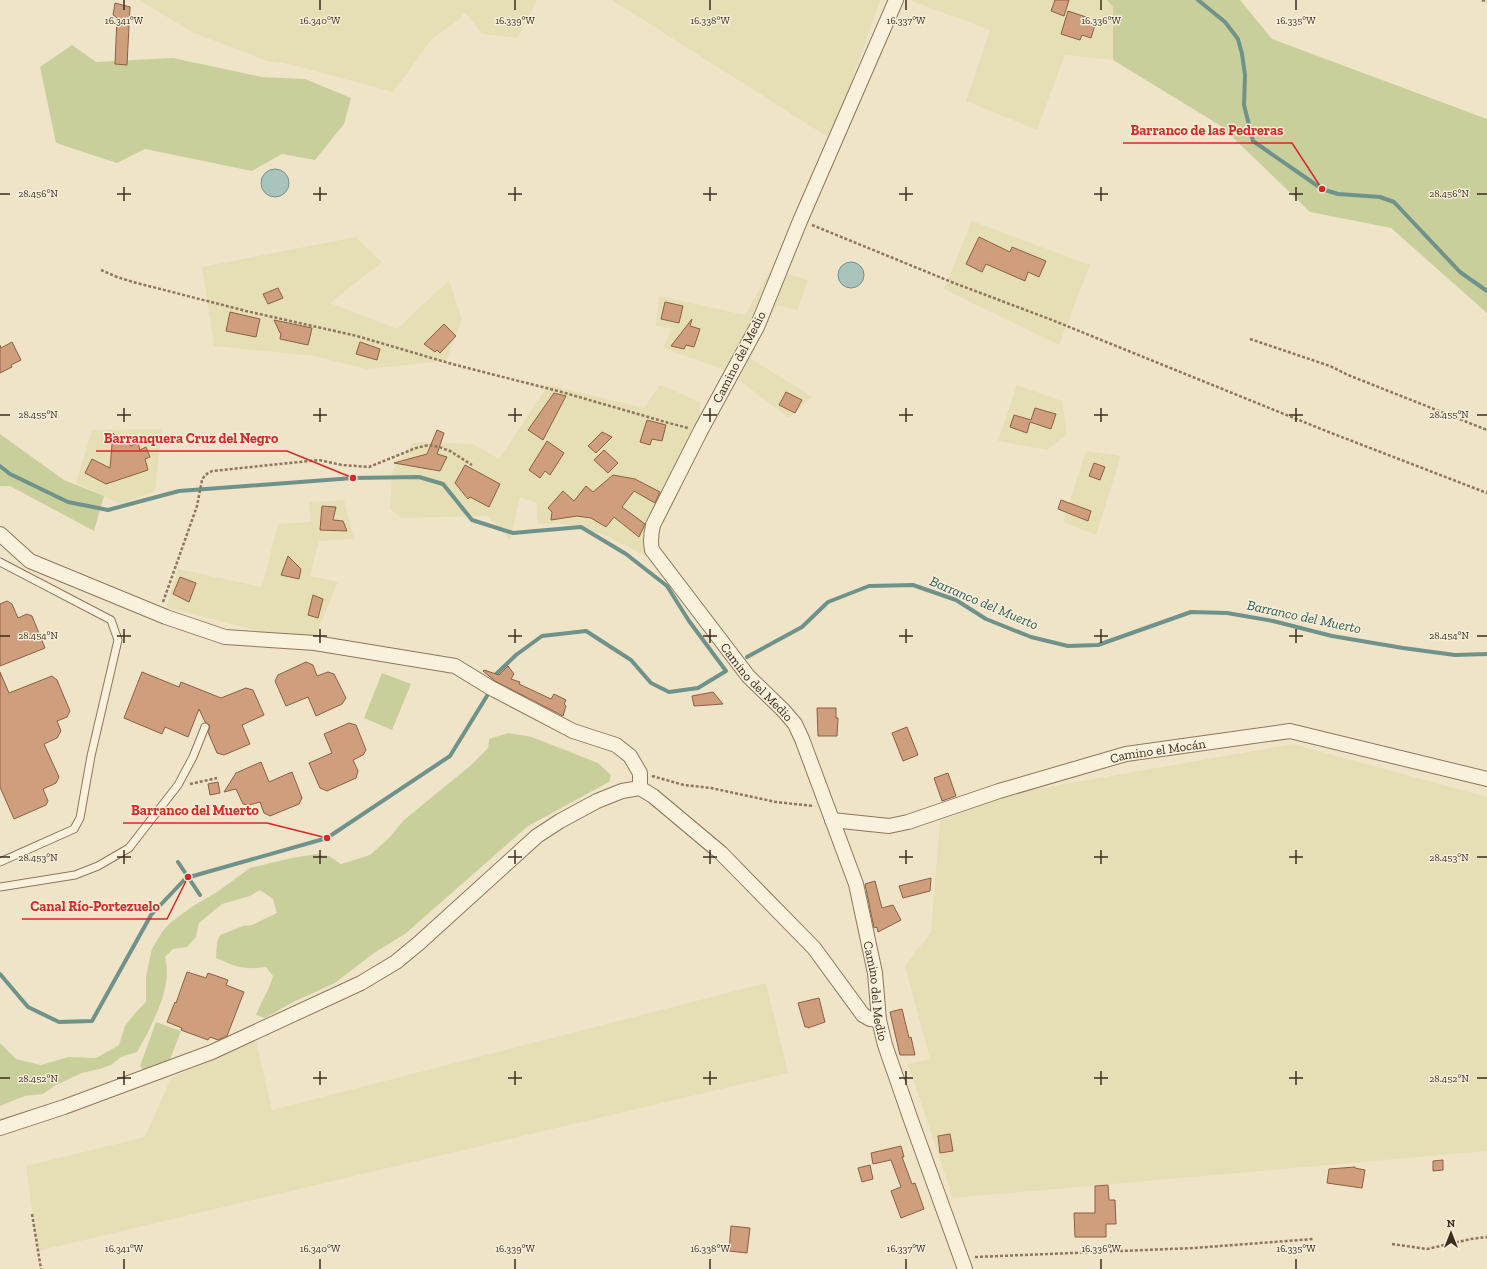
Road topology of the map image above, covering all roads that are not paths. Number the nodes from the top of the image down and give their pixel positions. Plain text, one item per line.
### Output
1 (896, 0) edge
2 (0, 534) edge
3 (0, 562) edge
4 (205, 727) dead end
5 (1487, 779) edge
6 (640, 788) junction
7 (830, 814) junction
8 (0, 862) edge
9 (0, 887) edge
10 (879, 1020) junction
11 (0, 1128) edge
12 (964, 1264) edge

1 - 7 street, Camino del Medio
2 - 6 street
3 - 8 lane
4 - 9 lane
5 - 7 street, Camino el Mocán
6 - 10 street
6 - 11 street
7 - 10 street, Camino del Medio
10 - 12 street, Camino del Medio

